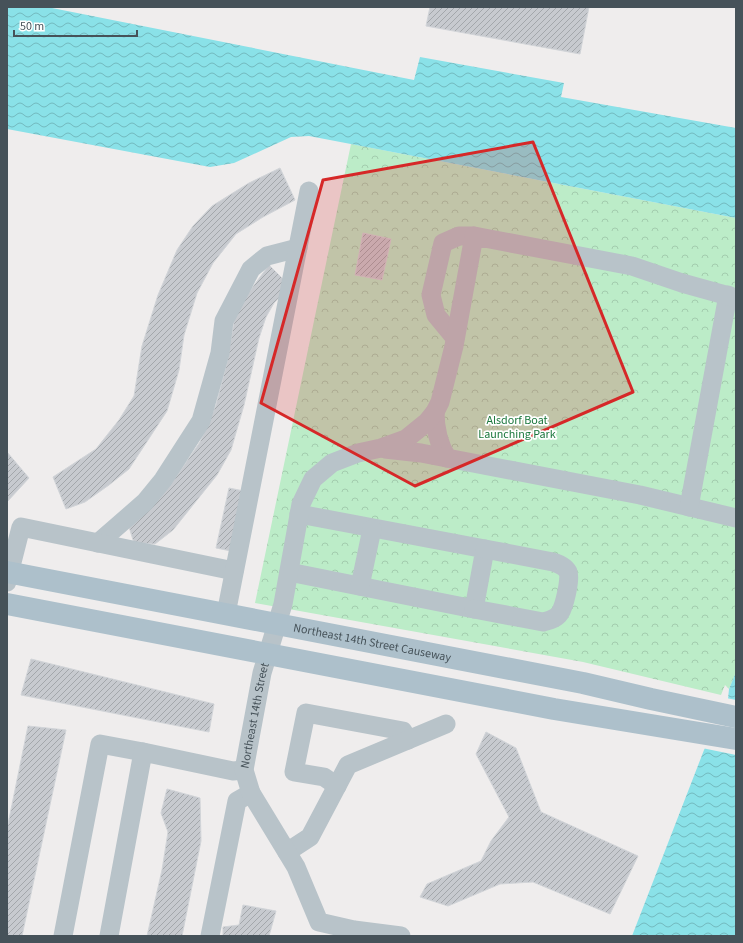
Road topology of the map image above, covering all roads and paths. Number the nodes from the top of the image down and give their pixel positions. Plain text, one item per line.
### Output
1 (309, 191) dead end
2 (474, 236) junction
3 (298, 248) junction
4 (732, 297) edge
5 (455, 338) junction
6 (435, 412) junction
7 (381, 448) junction
8 (447, 458) junction
9 (689, 506) junction
10 (299, 514) junction
11 (736, 518) edge
12 (14, 526) edge
13 (372, 529) junction
14 (98, 543) junction
15 (485, 549) junction
16 (234, 571) junction
17 (289, 572) junction
18 (8, 575) edge
19 (360, 586) junction
20 (7, 604) edge
21 (474, 609) junction
22 (226, 614) junction
23 (278, 624) junction
24 (268, 654) junction
25 (736, 717) edge
26 (701, 722) junction
27 (446, 724) dead end
28 (736, 739) edge
29 (408, 740) junction
30 (143, 752) junction
31 (244, 770) junction
32 (337, 786) junction
33 (251, 793) junction
34 (292, 860) junction
35 (63, 936) edge
36 (109, 936) edge
37 (210, 936) edge
38 (401, 936) edge

1 - 3 street
2 - 4 street
2 - 5 street
2 - 5 street
3 - 14 street
3 - 16 street
4 - 9 street
5 - 6 street
6 - 7 street
6 - 8 street
7 - 8 street
7 - 10 street, Northeast 14th Street
8 - 9 street
9 - 11 street
10 - 13 street
10 - 17 street, Northeast 14th Street
12 - 14 street
12 - 18 street
13 - 15 street
13 - 19 street
14 - 16 street
15 - 21 street
15 - 21 street
16 - 22 street
17 - 19 street
17 - 23 street, Northeast 14th Street
18 - 22 main road, Northeast 14th Street Causeway
19 - 21 street
20 - 24 main road, Northeast 14th Street Causeway
22 - 23 main road, Northeast 14th Street Causeway
23 - 24 street, Northeast 14th Street
23 - 26 main road, Northeast 14th Street Causeway
24 - 26 main road, Northeast 14th Street Causeway
24 - 31 street, Northeast 14th Street
25 - 26 main road, Northeast 14th Street Causeway
26 - 28 main road, Northeast 14th Street Causeway
27 - 29 street
29 - 32 street
29 - 32 street
30 - 31 street
30 - 35 street
30 - 36 street
31 - 33 street, Northeast 14th Street
32 - 34 street
33 - 34 street, Northeast 14th Street
33 - 37 street
34 - 38 street, Northeast 14th Street

